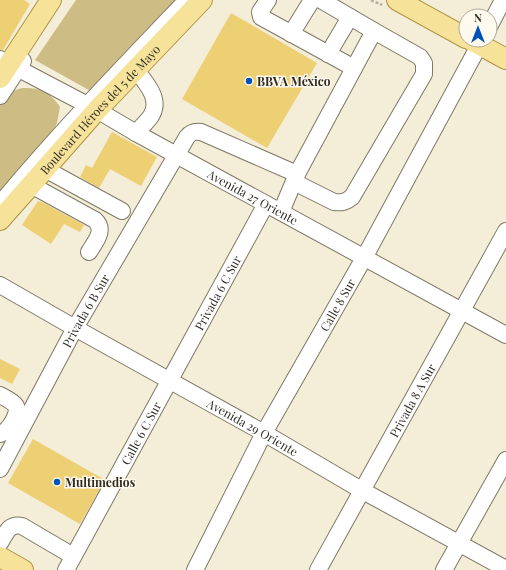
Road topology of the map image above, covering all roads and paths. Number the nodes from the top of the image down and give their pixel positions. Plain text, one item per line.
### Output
1 (51, 0) edge
2 (62, 0) edge
3 (187, 0) edge
4 (202, 0) edge
5 (268, 0) edge
6 (312, 0) edge
7 (321, 0) edge
8 (397, 0) edge
9 (503, 0) edge
10 (498, 10) edge
11 (350, 17) junction
12 (374, 31) junction
13 (458, 32) edge
14 (291, 34) junction
15 (471, 48) edge
16 (487, 48) edge
17 (328, 54) junction
18 (506, 59) edge
19 (7, 68) edge
20 (354, 68) junction
21 (136, 70) junction
22 (0, 96) edge
23 (92, 107) junction
24 (136, 133) junction
25 (177, 155) junction
26 (45, 169) junction
27 (295, 178) junction
28 (31, 185) junction
29 (0, 204) edge
30 (266, 204) junction
31 (122, 211) dead end
32 (281, 212) junction
33 (0, 220) edge
34 (506, 231) edge
35 (89, 252) dead end
36 (364, 258) junction
37 (0, 286) edge
38 (462, 311) junction
39 (75, 328) junction
40 (506, 336) edge
41 (170, 381) junction
42 (0, 395) edge
43 (264, 433) junction
44 (0, 434) edge
45 (506, 460) edge
46 (0, 470) edge
47 (363, 491) junction
48 (0, 543) edge
49 (459, 543) junction
50 (0, 557) edge
51 (70, 563) edge
52 (506, 569) edge
53 (23, 570) edge
54 (194, 570) edge
55 (318, 570) edge
56 (444, 570) edge

1 - 19 main road
2 - 19 street
3 - 23 street
4 - 21 main road, Boulevard Héroes del 5 de Mayo
5 - 14 street
6 - 14 street
7 - 11 street
8 - 13 main road
9 - 10 street
11 - 12 street
11 - 17 street
12 - 20 street
12 - 27 street
14 - 17 street
15 - 36 street, Calle 8 Sur
16 - 18 main road
17 - 20 street
19 - 22 street
19 - 23 street, Avenida 27 Oriente
20 - 27 street
21 - 23 main road, Boulevard Héroes del 5 de Mayo
21 - 24 street
23 - 24 street, Avenida 27 Oriente
23 - 26 main road, Boulevard Héroes del 5 de Mayo
23 - 29 street
24 - 25 street, Avenida 27 Oriente
25 - 27 street, Privada 6 B Sur
25 - 30 street, Avenida 27 Oriente
25 - 39 street, Privada 6 B Sur
26 - 28 main road, Boulevard Héroes del 5 de Mayo
26 - 31 street
27 - 32 street
28 - 33 main road, Boulevard Héroes del 5 de Mayo
28 - 35 street
30 - 32 street, Avenida 27 Oriente
30 - 41 street, Privada 6 C Sur
32 - 36 street, Avenida 27 Oriente
34 - 38 street, Privada 8 A Sur
36 - 38 street, Avenida 27 Oriente
36 - 43 street, Calle 8 Sur
37 - 39 street, Avenida 29 Oriente
38 - 40 street, Avenida 27 Oriente
38 - 47 street, Privada 8 A Sur
39 - 41 street, Avenida 29 Oriente
39 - 46 street, Privada 6 B Sur
41 - 43 street, Avenida 29 Oriente
41 - 51 street, Calle 6 C Sur
42 - 44 street
43 - 47 street, Avenida 29 Oriente
43 - 54 street, Calle 8 Sur
45 - 49 street
47 - 49 street, Avenida 29 Oriente
47 - 55 street, Privada 8 A Sur
48 - 51 street
49 - 52 street, Avenida 29 Oriente
49 - 56 street
50 - 53 main road

